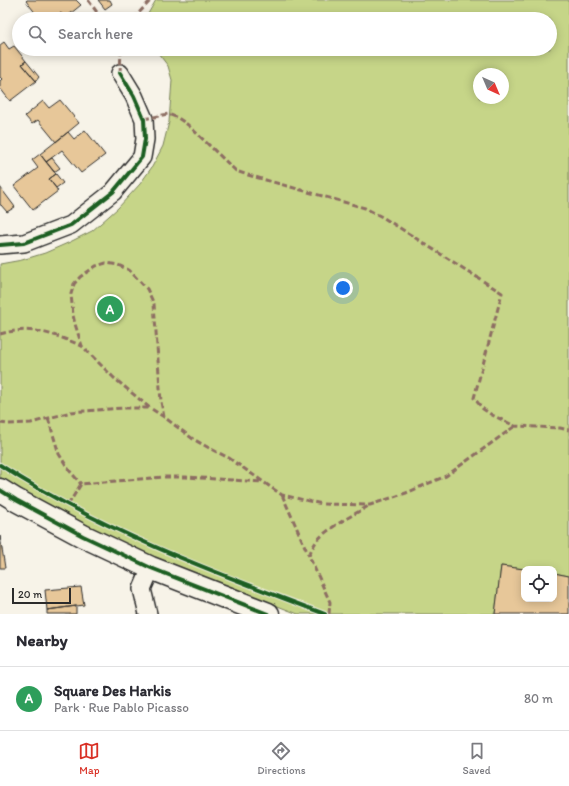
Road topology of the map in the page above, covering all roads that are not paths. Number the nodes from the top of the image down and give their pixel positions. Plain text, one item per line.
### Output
1 (120, 72) dead end
2 (0, 245) edge
3 (0, 490) edge
4 (151, 568) junction
5 (148, 614) edge
6 (268, 614) edge

1 - 2 street
3 - 4 street
4 - 5 street
4 - 6 street

